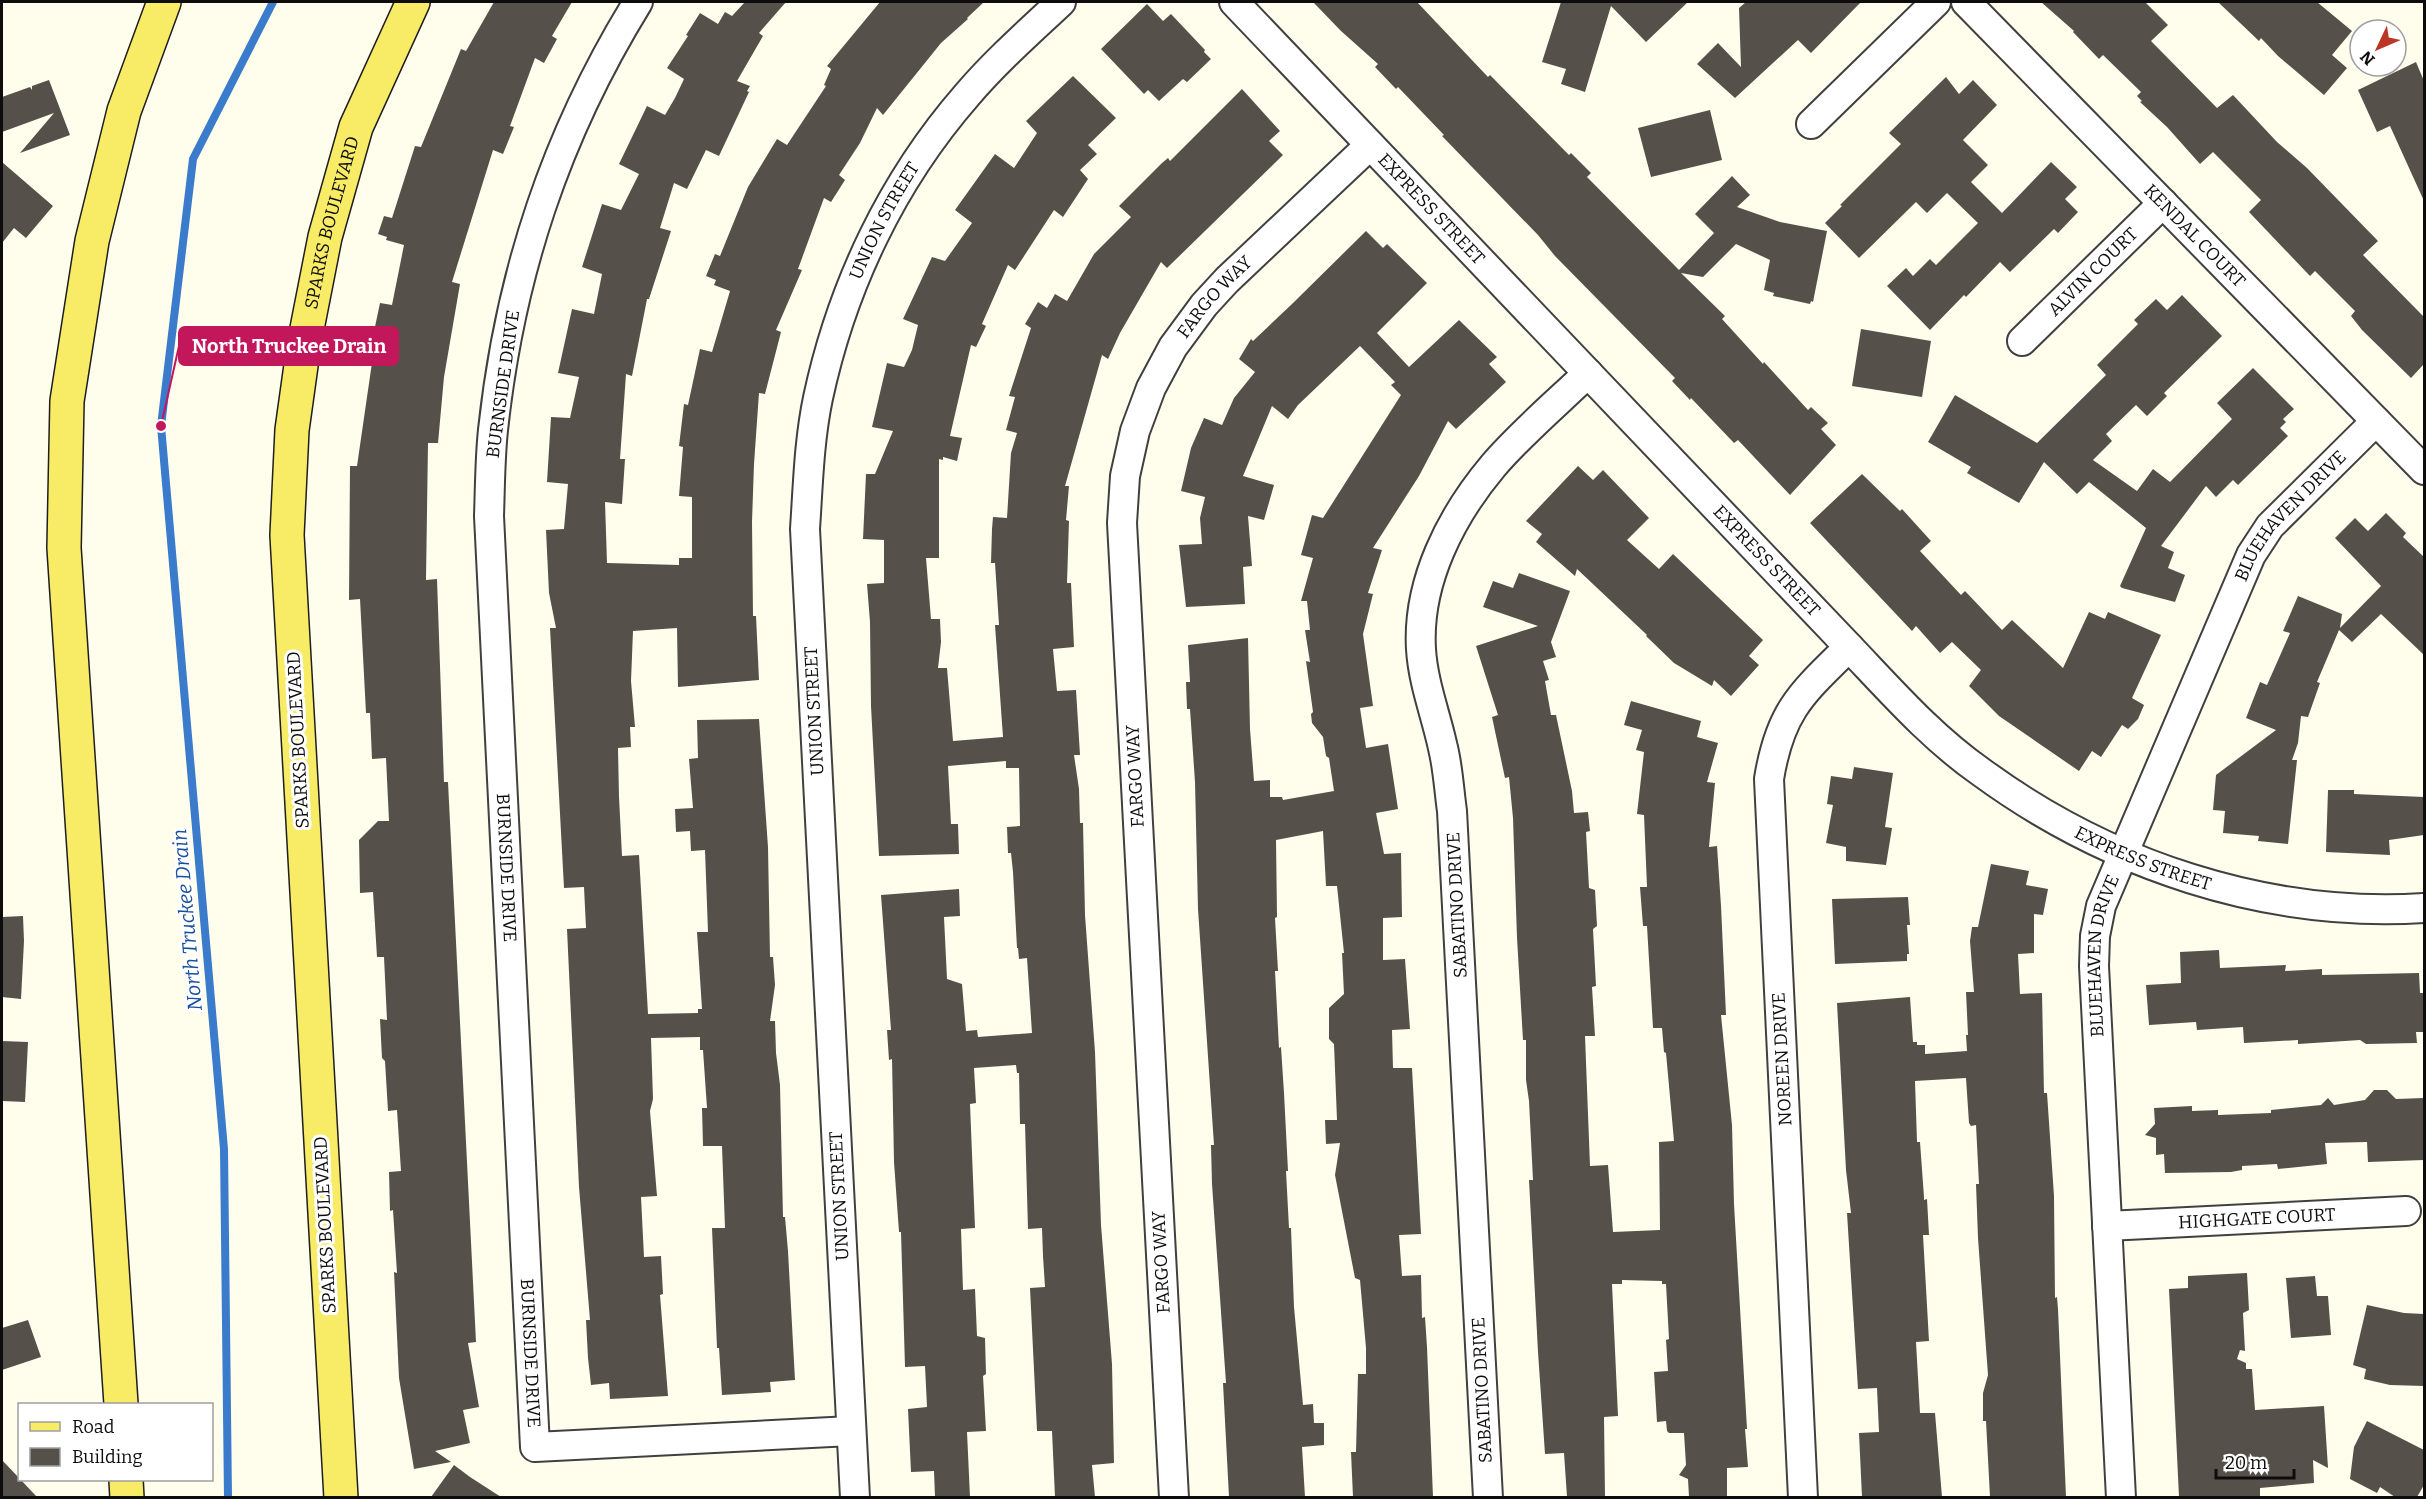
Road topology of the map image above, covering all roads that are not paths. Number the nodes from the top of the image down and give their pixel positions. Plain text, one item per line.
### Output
1 (164, 2) edge
2 (413, 2) edge
3 (638, 2) edge
4 (1061, 2) edge
5 (1233, 2) edge
6 (1936, 2) edge
7 (1966, 2) edge
8 (1811, 124) dead end
9 (1370, 145) junction
10 (2163, 203) junction
11 (2022, 341) dead end
12 (1588, 374) junction
13 (2376, 421) junction
14 (2424, 470) edge
15 (1849, 647) junction
16 (2122, 854) junction
17 (2424, 908) edge
18 (2406, 1211) dead end
19 (2107, 1226) junction
20 (121, 1403) edge
21 (851, 1431) junction
22 (126, 1481) edge
23 (127, 1497) edge
24 (341, 1497) edge
25 (855, 1497) edge
26 (1174, 1497) edge
27 (1488, 1497) edge
28 (1803, 1497) edge
29 (2121, 1497) edge

1 - 20 main road
2 - 24 main road, SPARKS BOULEVARD
3 - 21 street, BURNSIDE DRIVE
4 - 21 street, UNION STREET
5 - 9 street, EXPRESS STREET
6 - 8 street
7 - 10 street, KENDAL COURT
9 - 12 street, EXPRESS STREET
9 - 26 street, FARGO WAY
10 - 11 street, ALVIN COURT
10 - 13 street, KENDAL COURT
12 - 15 street, EXPRESS STREET
12 - 27 street, SABATINO DRIVE
13 - 14 street, KENDAL COURT
13 - 16 street, BLUEHAVEN DRIVE
15 - 16 street, EXPRESS STREET
15 - 28 street, NOREEN DRIVE
16 - 17 street, EXPRESS STREET
16 - 19 street, BLUEHAVEN DRIVE
18 - 19 street, HIGHGATE COURT
19 - 29 street, BLUEHAVEN DRIVE
21 - 25 street, UNION STREET
22 - 23 main road

